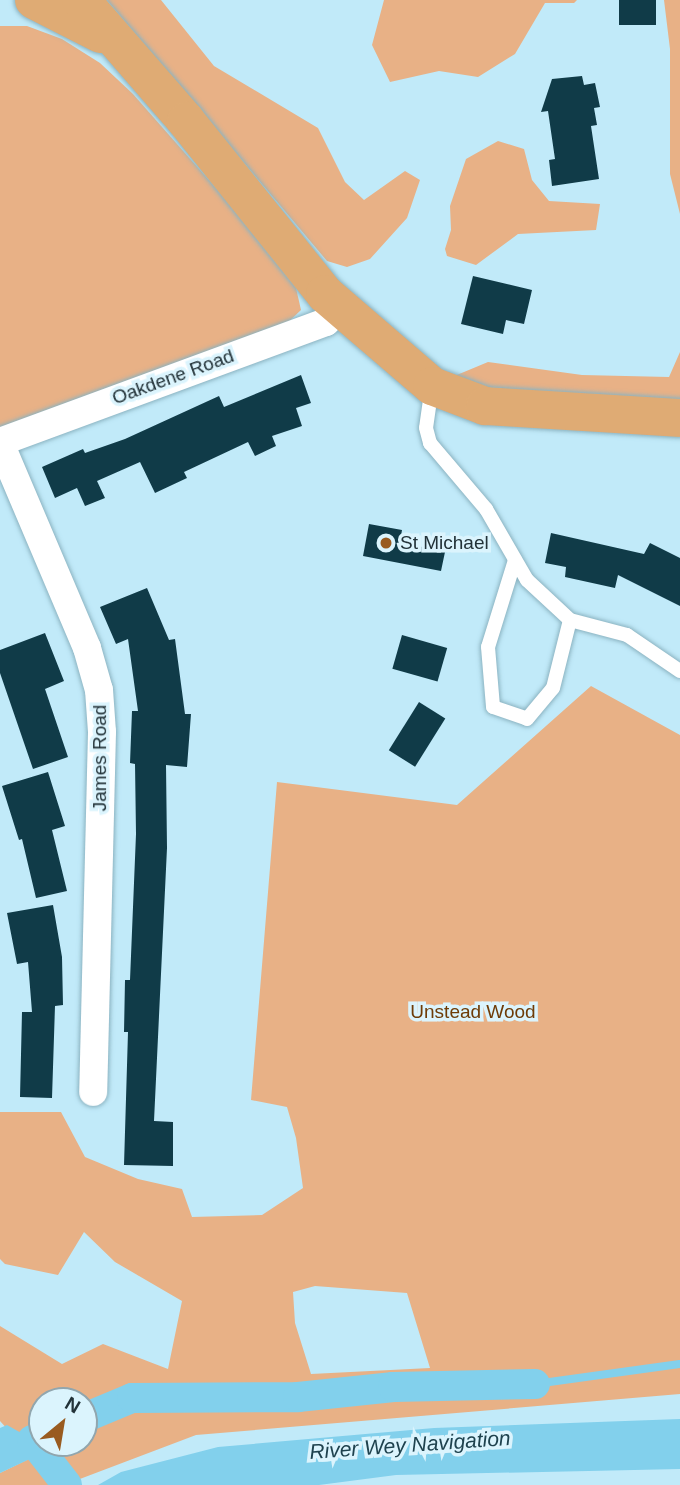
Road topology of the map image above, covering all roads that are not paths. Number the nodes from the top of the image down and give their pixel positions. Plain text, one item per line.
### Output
1 (34, 0) edge
2 (81, 0) edge
3 (115, 42) junction
4 (342, 306) junction
5 (432, 386) junction
6 (680, 418) edge
7 (0, 443) edge
8 (515, 560) junction
9 (570, 620) junction
10 (680, 671) edge
11 (93, 1092) dead end

1 - 3 main road
2 - 3 main road
3 - 4 main road
4 - 5 main road
4 - 7 street, Oakdene Road
5 - 6 main road
5 - 8 lane
7 - 11 street, James Road
8 - 9 lane
8 - 9 lane
9 - 10 lane

